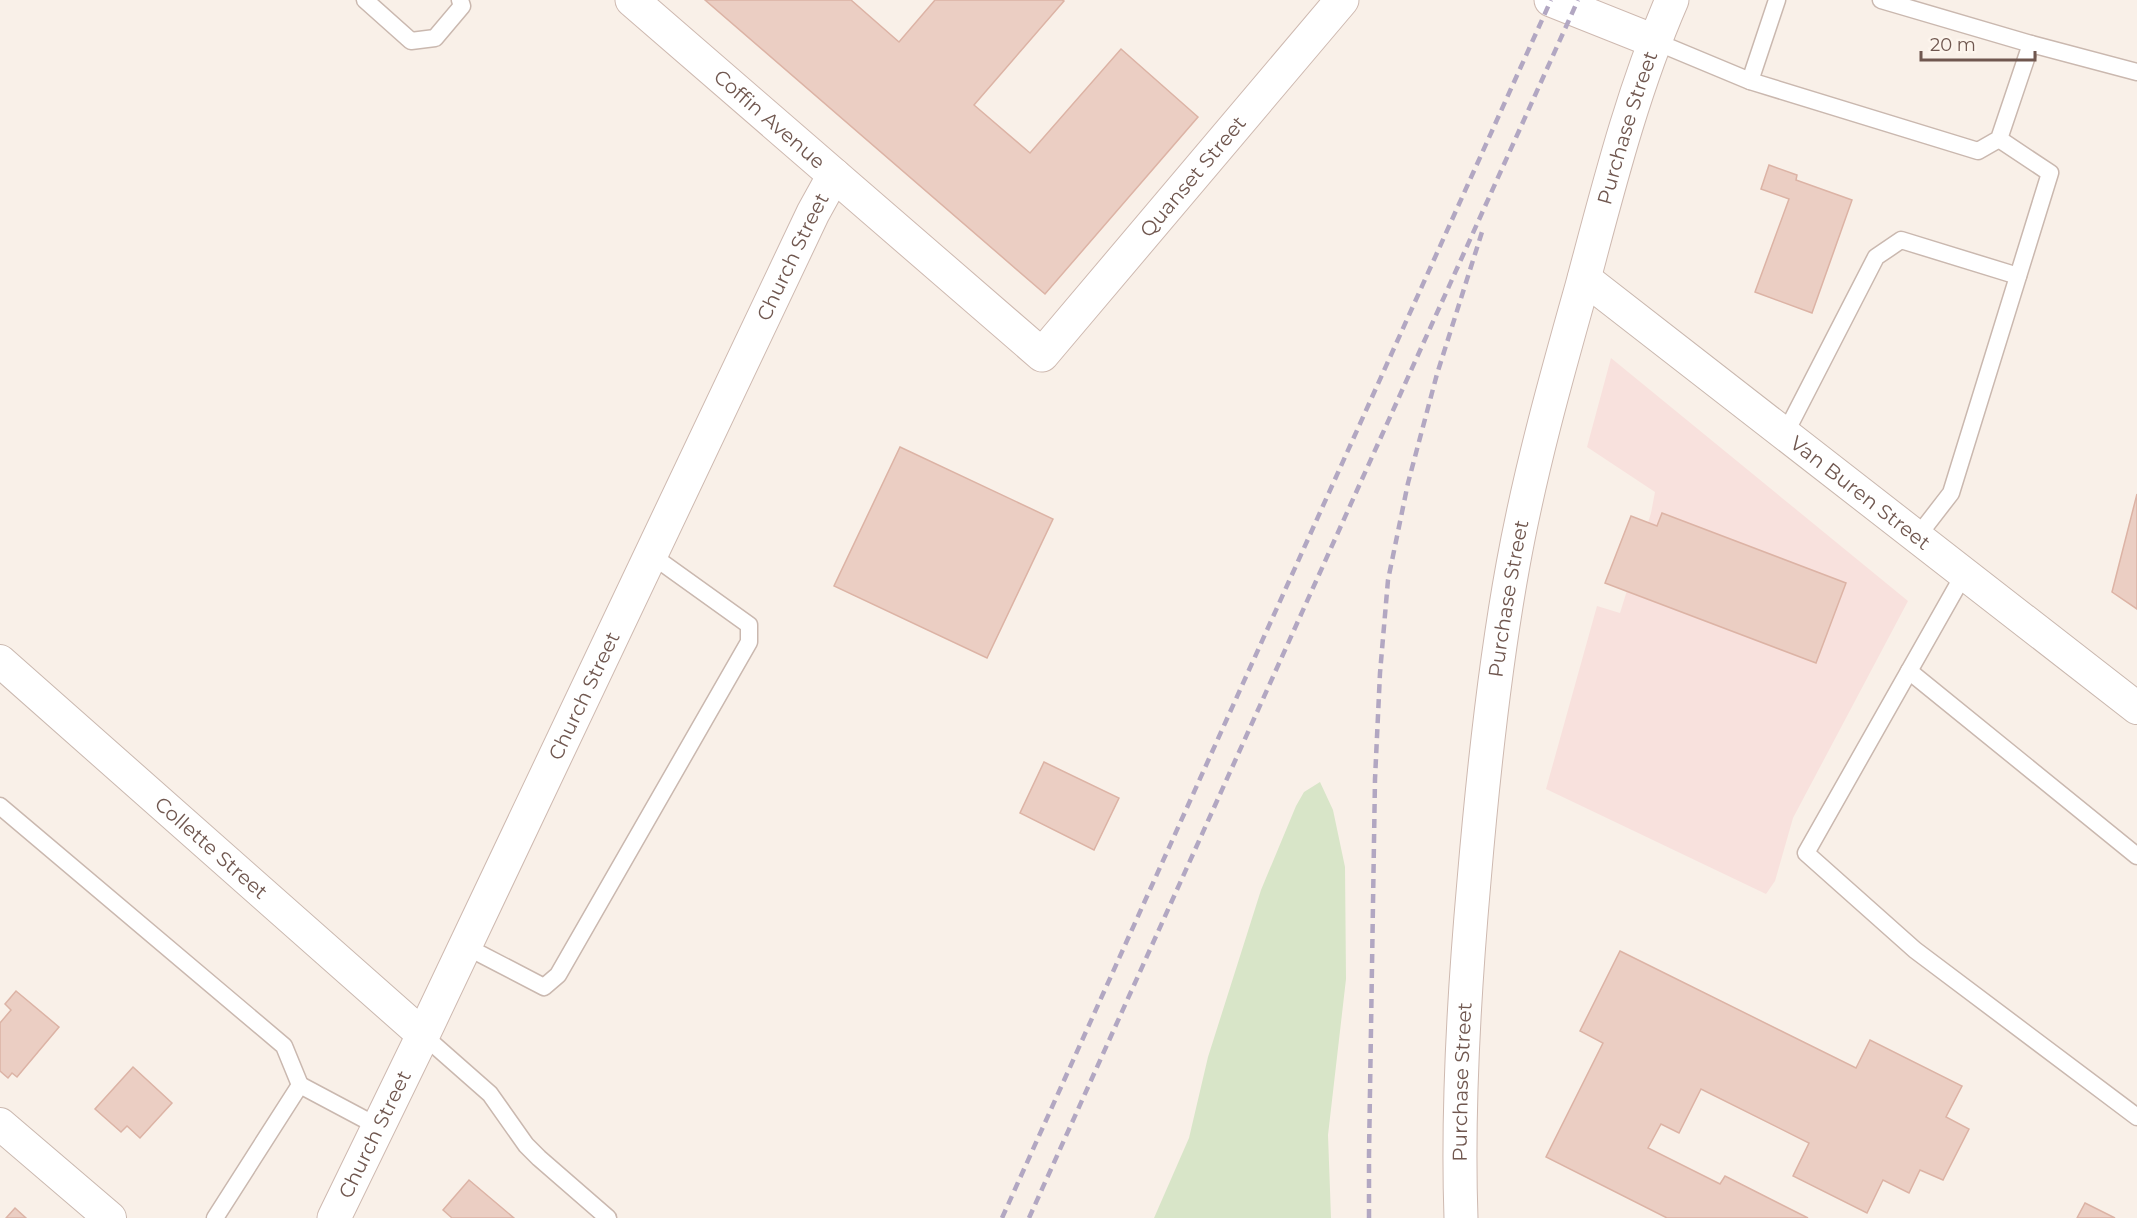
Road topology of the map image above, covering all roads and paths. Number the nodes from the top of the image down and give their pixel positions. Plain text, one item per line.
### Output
1 (365, 0) edge
2 (460, 0) edge
3 (632, 0) edge
4 (1342, 0) edge
5 (1551, 0) edge
6 (1672, 0) edge
7 (1777, 0) edge
8 (1881, 0) edge
9 (1654, 41) junction
10 (2031, 44) junction
11 (2137, 72) edge
12 (1750, 81) junction
13 (1999, 139) junction
14 (834, 175) junction
15 (2018, 276) junction
16 (1584, 278) junction
17 (1042, 355) joint
18 (1785, 435) junction
19 (1917, 537) junction
20 (650, 554) junction
21 (1965, 574) junction
22 (0, 661) edge
23 (1909, 671) junction
24 (2137, 708) edge
25 (0, 806) edge
26 (2137, 855) edge
27 (465, 946) junction
28 (423, 1035) junction
29 (300, 1085) junction
30 (2137, 1117) edge
31 (0, 1124) edge
32 (379, 1126) junction
33 (110, 1218) edge
34 (215, 1218) edge
35 (334, 1218) edge
36 (608, 1218) edge
37 (1461, 1218) edge

1 - 2 lane
3 - 14 main road, Coffin Avenue
4 - 17 main road, Quanset Street
5 - 9 main road
6 - 9 main road, Purchase Street
7 - 12 lane
8 - 10 lane
9 - 12 lane
9 - 16 main road, Purchase Street
10 - 11 lane
10 - 13 lane
12 - 13 lane
13 - 15 lane
14 - 17 main road, Coffin Avenue
14 - 20 main road, Church Street
15 - 18 lane
15 - 19 lane
16 - 18 street, Van Buren Street
16 - 37 main road, Purchase Street
18 - 19 street, Van Buren Street
19 - 21 street, Van Buren Street
20 - 27 main road, Church Street
20 - 27 lane
21 - 23 lane
21 - 24 street, Van Buren Street
22 - 28 street, Collette Street
23 - 26 lane
23 - 30 lane
25 - 29 lane
27 - 28 main road, Church Street
28 - 32 main road, Church Street
28 - 36 lane
29 - 32 lane
29 - 34 lane
31 - 33 street
32 - 35 main road, Church Street

